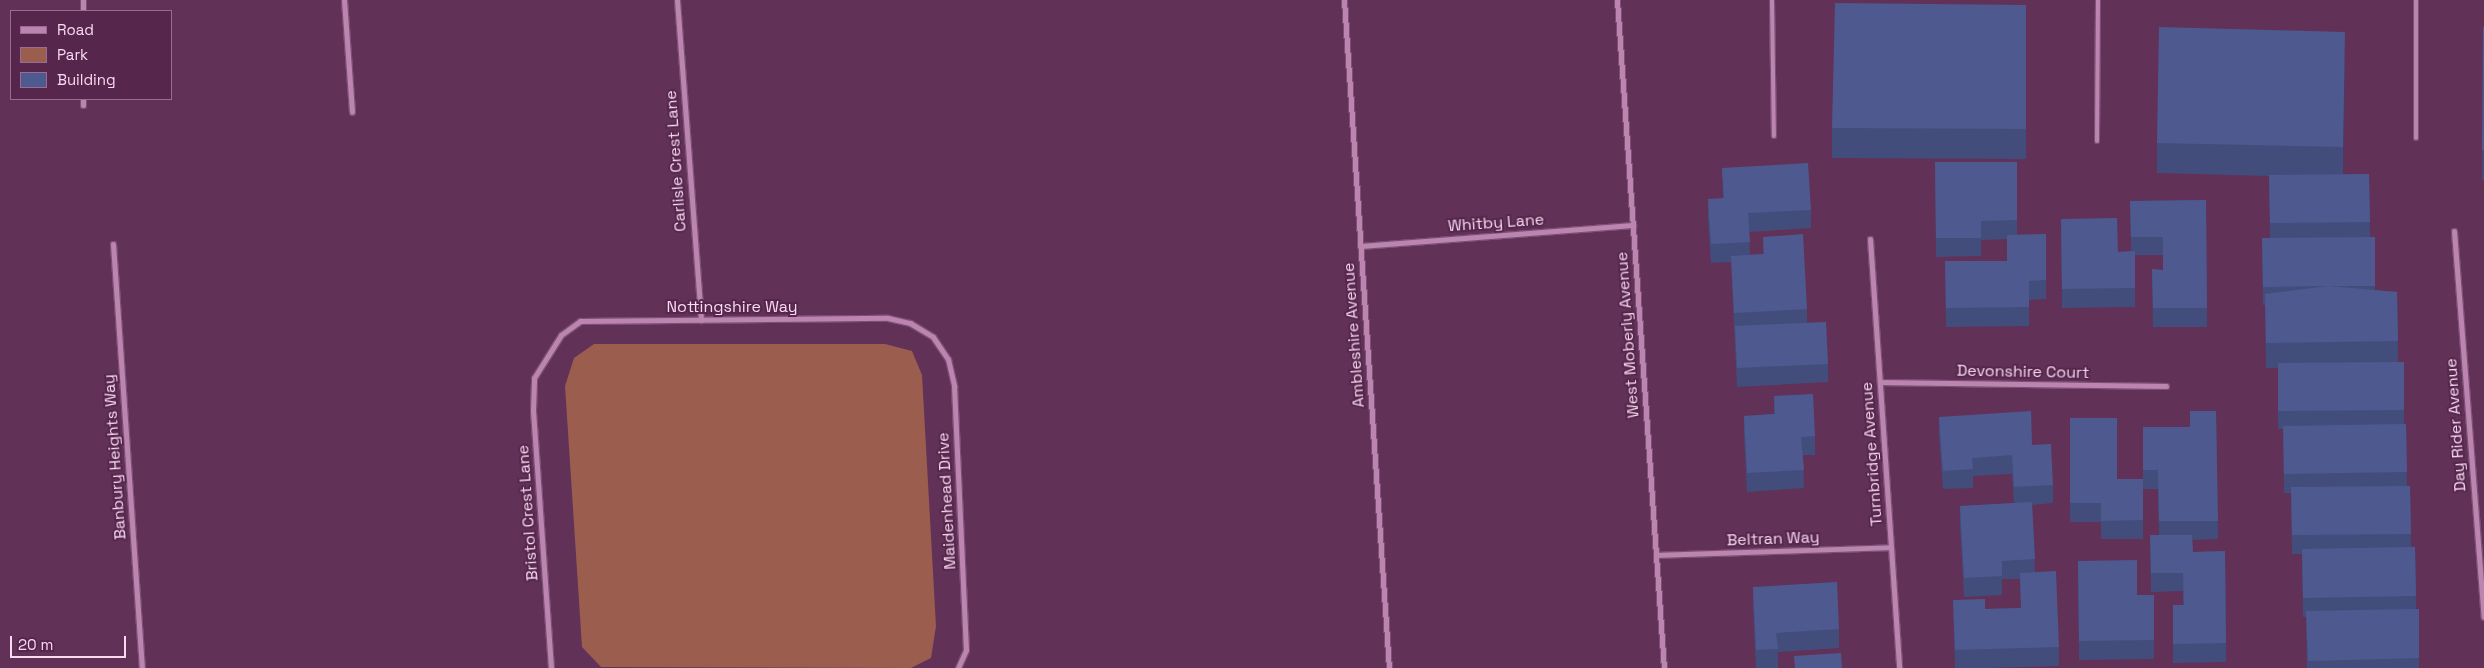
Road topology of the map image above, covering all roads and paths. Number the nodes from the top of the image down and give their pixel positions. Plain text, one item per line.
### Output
1 (344, 0) edge
2 (677, 0) edge
3 (1344, 0) edge
4 (1617, 0) edge
5 (1772, 0) edge
6 (2098, 0) edge
7 (2416, 0) edge
8 (352, 112) dead end
9 (1774, 136) dead end
10 (2416, 138) dead end
11 (2096, 141) dead end
12 (1633, 225) junction
13 (2454, 231) dead end
14 (1870, 239) dead end
15 (113, 244) dead end
16 (1360, 246) junction
17 (701, 320) junction
18 (933, 337) joint
19 (543, 359) joint
20 (1880, 382) junction
21 (2166, 386) dead end
22 (1891, 547) junction
23 (1656, 555) junction
24 (2484, 617) edge
25 (142, 668) edge
26 (551, 668) edge
27 (958, 668) edge
28 (1389, 668) edge
29 (1664, 668) edge
30 (1899, 668) edge

1 - 8 street
2 - 17 street, Carlisle Crest Lane
3 - 16 street, Ambleshire Avenue
4 - 12 street, West Moberly Avenue
5 - 9 lane
6 - 11 lane
7 - 10 lane
12 - 16 street, Whitby Lane
12 - 23 street, West Moberly Avenue
13 - 24 street, Day Rider Avenue
14 - 20 street, Turnbridge Avenue
15 - 25 street, Banbury Heights Way
16 - 28 street, Ambleshire Avenue
17 - 18 street, Nottingshire Way
17 - 19 street, Nottingshire Way
18 - 27 street, Maidenhead Drive
19 - 26 street, Bristol Crest Lane
20 - 21 street, Devonshire Court
20 - 22 street, Turnbridge Avenue
22 - 23 street, Beltran Way
22 - 30 street, Turnbridge Avenue
23 - 29 street, West Moberly Avenue

